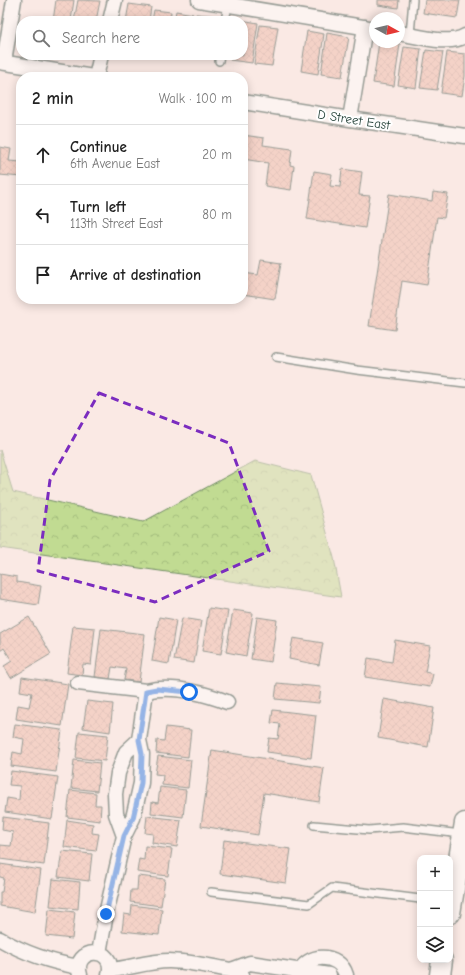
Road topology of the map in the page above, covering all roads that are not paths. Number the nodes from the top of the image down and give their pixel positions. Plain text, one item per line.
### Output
1 (14, 0) edge
2 (115, 0) edge
3 (199, 0) edge
4 (413, 0) edge
5 (228, 5) junction
6 (111, 16) edge
7 (226, 16) edge
8 (369, 28) edge
9 (405, 30) edge
10 (369, 32) edge
11 (405, 34) edge
12 (465, 36) edge
13 (100, 60) edge
14 (2, 62) edge
15 (64, 72) edge
16 (97, 72) edge
17 (248, 103) edge
18 (350, 120) junction
19 (465, 136) edge
20 (276, 357) dead end
21 (465, 383) edge
22 (78, 683) dead end
23 (146, 691) junction
24 (227, 702) dead end
25 (139, 740) junction
26 (314, 825) dead end
27 (464, 829) edge
28 (124, 836) junction
29 (211, 892) dead end
30 (453, 894) edge
31 (417, 899) edge
32 (0, 939) edge
33 (99, 953) junction
34 (442, 963) edge
35 (79, 971) edge
36 (110, 972) edge
37 (236, 972) edge
38 (299, 973) edge
39 (329, 975) edge
40 (346, 975) edge
41 (440, 975) edge

1 - 14 street
2 - 6 street
3 - 5 street
4 - 9 lane
5 - 7 lane
5 - 8 street
10 - 18 street
11 - 12 street
13 - 16 street
14 - 15 street
17 - 18 street, D Street East
18 - 19 street, D Street East
20 - 21 lane
22 - 23 street
23 - 24 street
23 - 25 street
25 - 28 street
25 - 28 street
26 - 27 lane
27 - 30 main road
28 - 33 street
29 - 31 lane
32 - 35 street
33 - 35 street
33 - 36 street
34 - 41 main road
36 - 37 street
37 - 38 street
38 - 39 street
38 - 40 street

